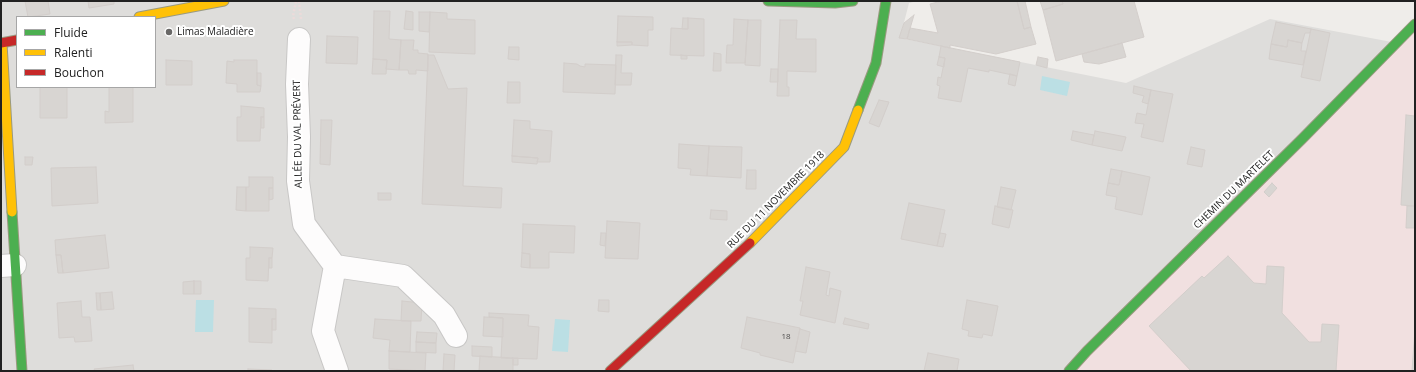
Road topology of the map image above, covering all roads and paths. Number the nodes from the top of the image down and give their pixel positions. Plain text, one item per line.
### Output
1 (224, 1) edge
2 (768, 1) edge
3 (853, 1) edge
4 (886, 1) edge
5 (143, 16) edge
6 (1415, 24) edge
7 (299, 39) dead end
8 (16, 40) edge
9 (1, 43) edge
10 (8, 266) edge
11 (335, 266) junction
12 (456, 336) dead end
13 (22, 371) edge
14 (337, 371) edge
15 (610, 371) edge
16 (1069, 371) edge

1 - 5 street
2 - 3 street
4 - 15 street, RUE DU 11 NOVEMBRE 1918
6 - 16 street, CHEMIN DU MARTELET
7 - 11 street, ALLÉE DU VAL PRÉVERT
8 - 9 street
9 - 10 street
10 - 13 street
11 - 12 street
11 - 14 street

